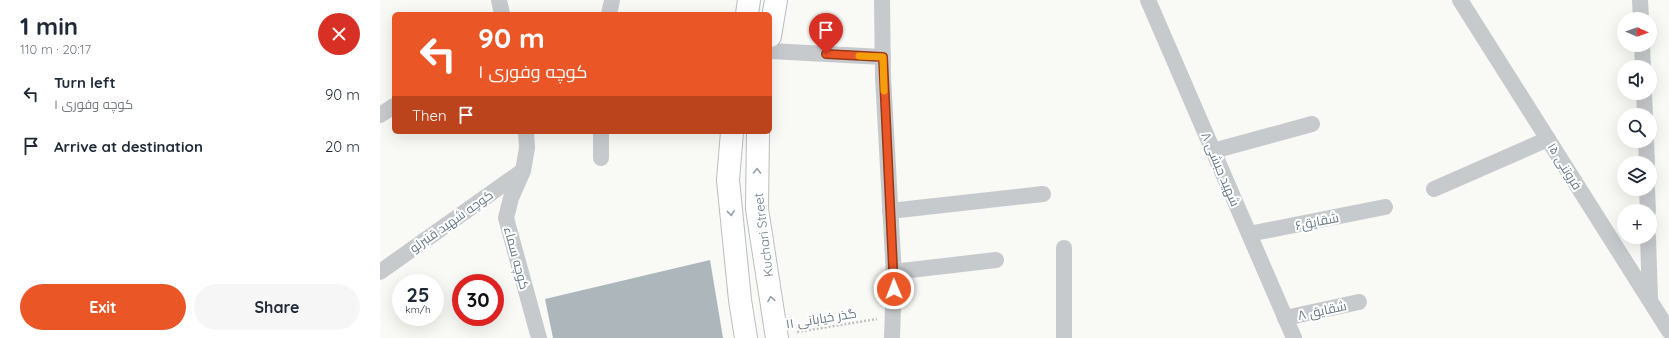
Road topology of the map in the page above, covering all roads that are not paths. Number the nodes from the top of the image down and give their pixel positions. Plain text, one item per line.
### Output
1 (499, 0) edge
2 (612, 0) edge
3 (749, 0) edge
4 (776, 0) edge
5 (882, 0) edge
6 (1148, 0) edge
7 (1460, 0) edge
8 (1640, 0) edge
9 (502, 12) edge
10 (609, 12) edge
11 (746, 12) edge
12 (1641, 12) edge
13 (772, 24) edge
14 (772, 51) edge
15 (883, 57) junction
16 (392, 107) edge
17 (380, 115) edge
18 (1312, 124) dead end
19 (526, 134) edge
20 (601, 134) edge
21 (732, 134) edge
22 (758, 134) edge
23 (1548, 139) junction
24 (1213, 151) junction
25 (601, 158) dead end
26 (523, 171) junction
27 (1434, 189) dead end
28 (1043, 194) dead end
29 (1385, 207) dead end
30 (890, 211) junction
31 (1249, 234) junction
32 (1648, 244) edge
33 (1064, 248) dead end
34 (996, 260) dead end
35 (380, 272) edge
36 (894, 272) junction
37 (1650, 300) junction
38 (1359, 302) dead end
39 (1285, 318) junction
40 (1669, 331) edge
41 (777, 336) edge
42 (539, 338) edge
43 (746, 338) edge
44 (892, 338) edge
45 (1064, 338) edge
46 (1294, 338) edge

1 - 9 street
2 - 10 street
3 - 11 main road
4 - 13 main road
5 - 15 street
6 - 24 street, شهید حبشی ۸
7 - 23 street, فروتنی ۱۵
8 - 12 street
14 - 15 street
15 - 30 street
16 - 17 street
18 - 24 street
19 - 26 street, کوچه سماء
20 - 25 street
21 -> 43 main road
41 -> 22 main road, Kuchari Street
23 - 27 street
23 - 37 street, فروتنی ۱۵
24 - 31 street, شهید حبشی ۸
26 - 35 street, کوچه شهید قنبرلو
26 - 42 street, کوچه سماء
28 - 30 street
29 - 31 street, شقایق۶
30 - 36 street
31 - 39 street, شهید حبشی ۸
32 - 37 street
33 - 45 street
34 - 36 street
36 - 44 street
37 - 40 street, فروتنی ۱۵
38 - 39 street, شقایق ۸
39 - 46 street, شهید حبشی ۸

